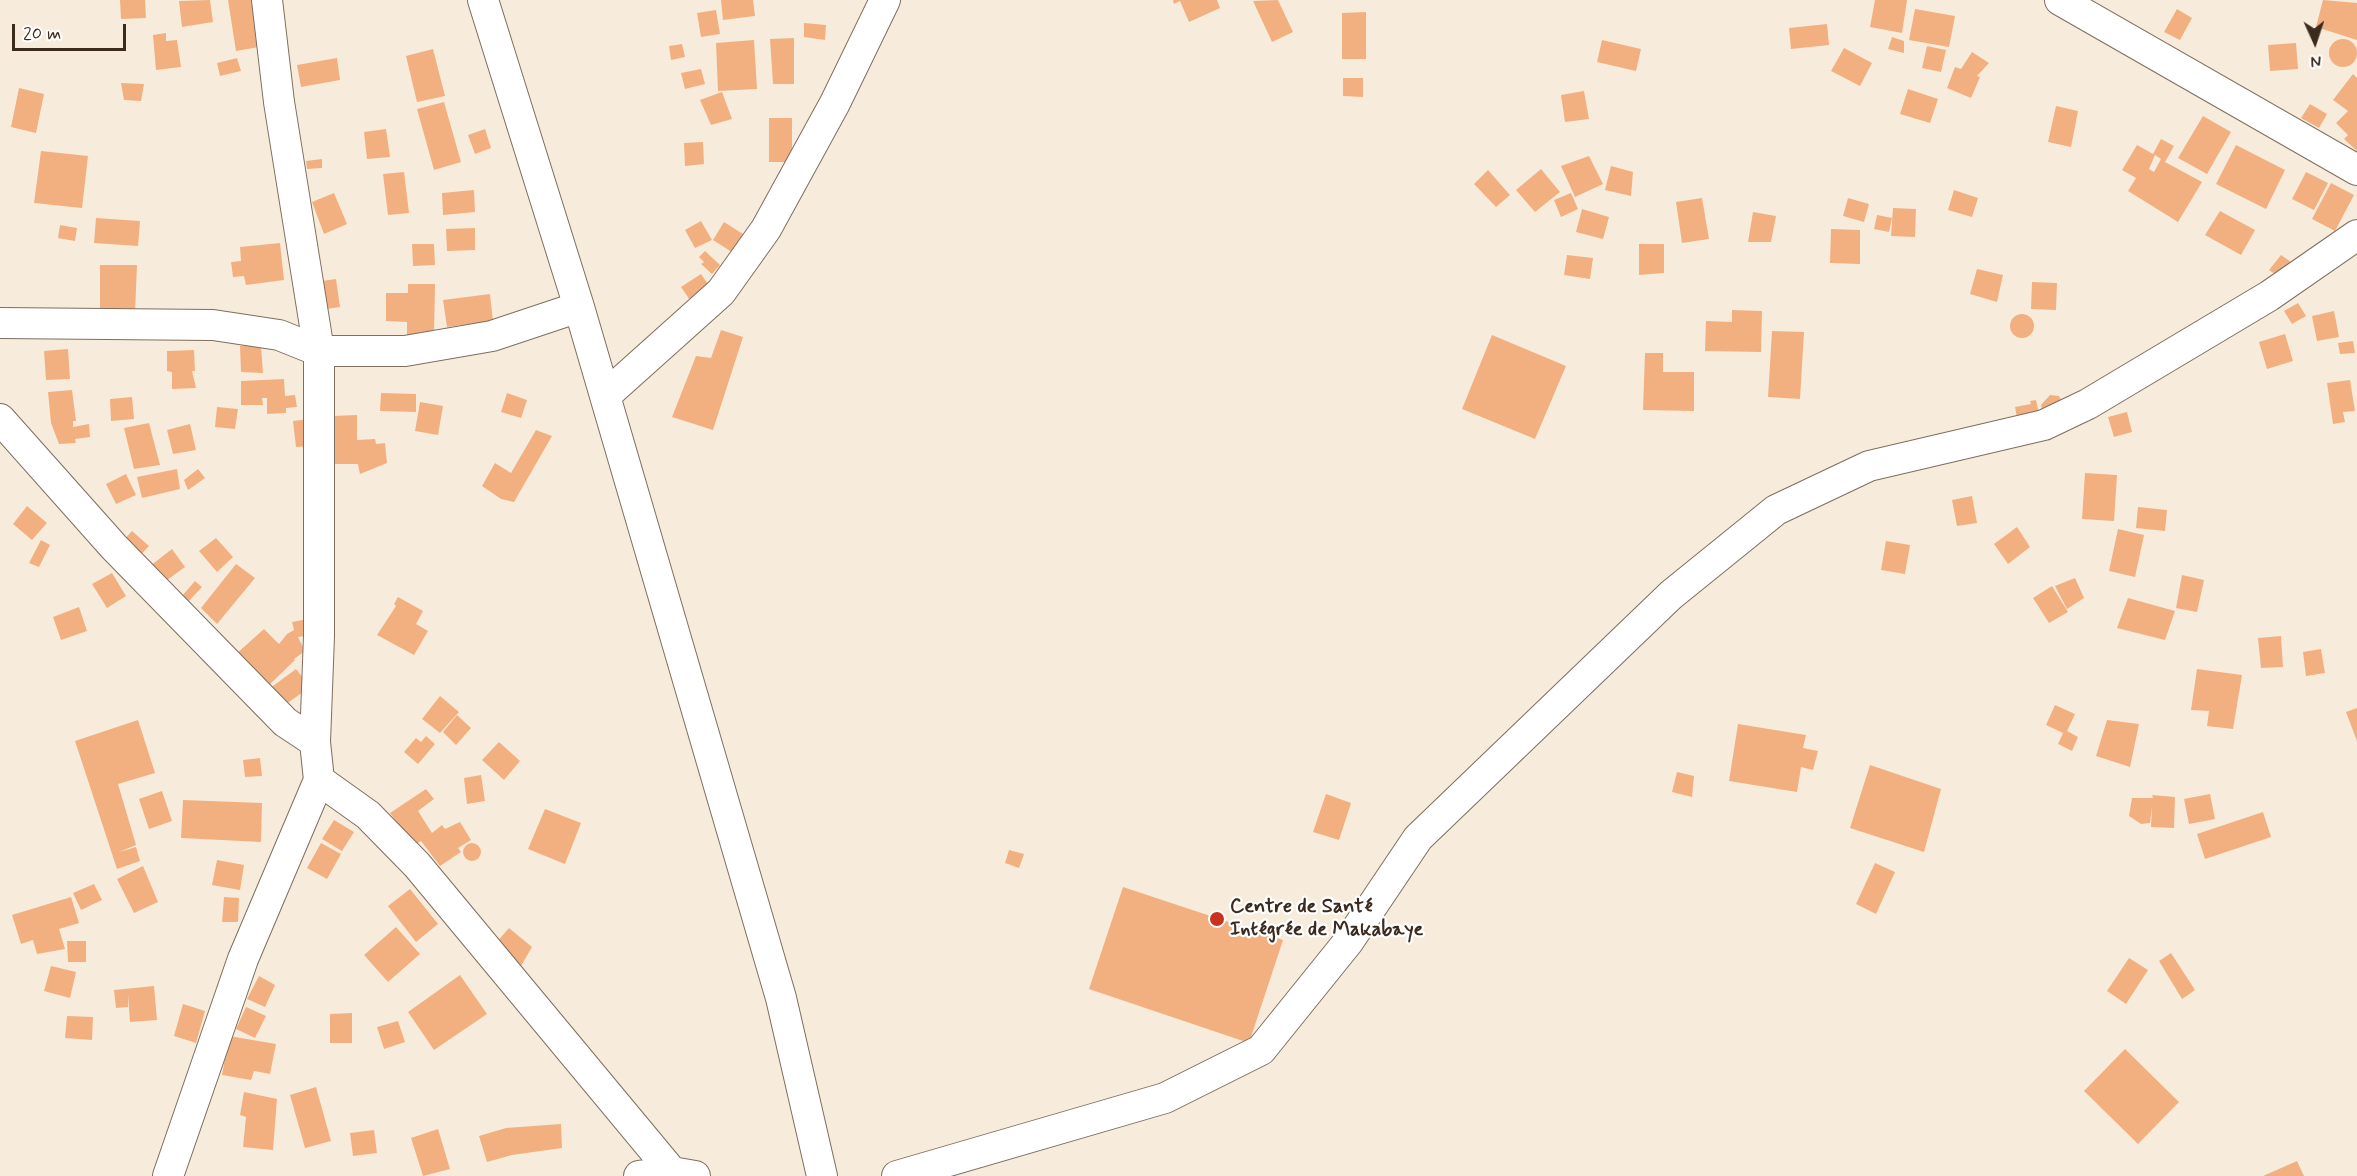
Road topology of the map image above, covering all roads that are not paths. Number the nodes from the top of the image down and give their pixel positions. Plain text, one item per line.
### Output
1 (267, 0) edge
2 (483, 0) edge
3 (885, 0) edge
4 (2060, 0) edge
5 (2357, 170) edge
6 (2357, 235) edge
7 (579, 307) junction
8 (0, 323) edge
9 (319, 351) junction
10 (605, 396) junction
11 (0, 419) edge
12 (315, 742) junction
13 (319, 780) junction
14 (683, 1174) edge
15 (168, 1176) edge
16 (639, 1176) edge
17 (822, 1176) edge
18 (897, 1176) edge

1 - 9 street
2 - 7 street
3 - 10 street
4 - 5 street
6 - 18 street
7 - 9 street
7 - 10 street
8 - 9 street
9 - 12 street
10 - 17 street
11 - 12 street
12 - 13 street
13 - 14 street
13 - 15 street
14 - 16 street

